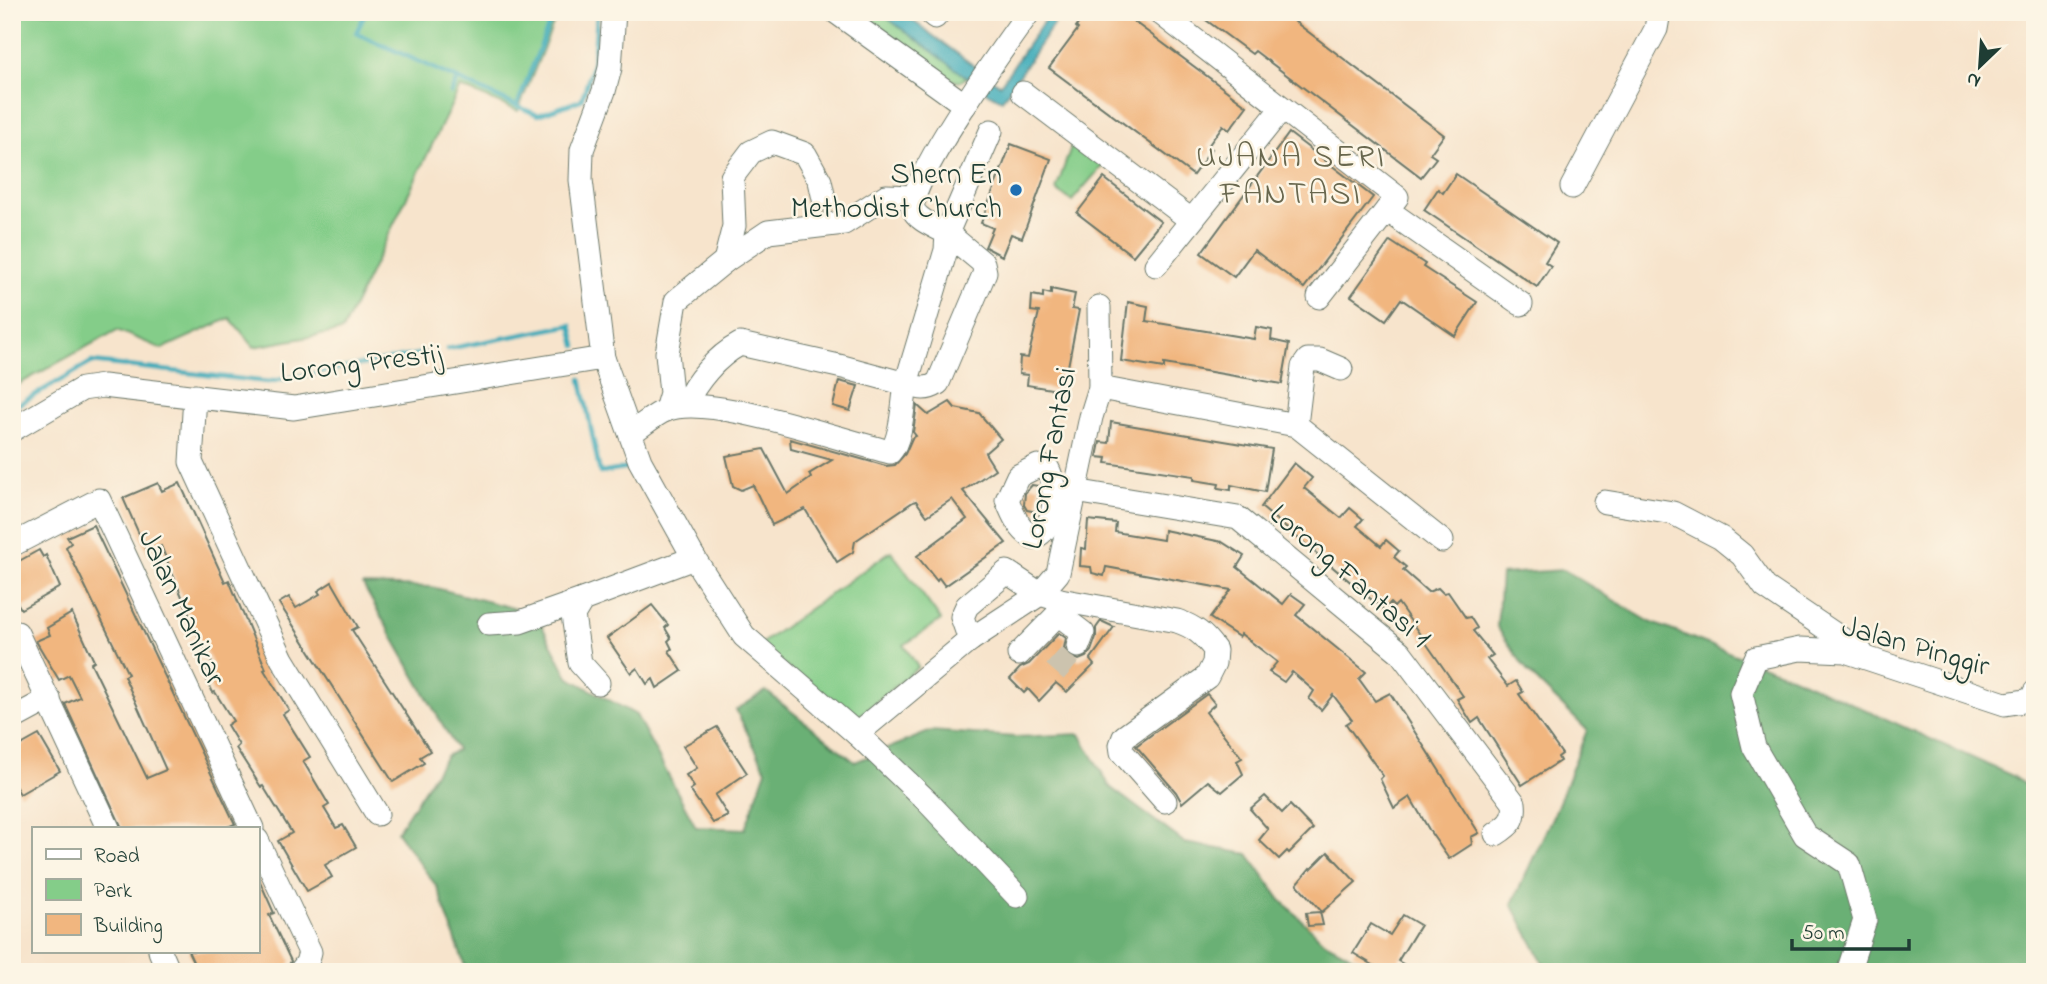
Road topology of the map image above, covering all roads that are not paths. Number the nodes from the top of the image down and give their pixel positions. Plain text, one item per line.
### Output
1 (614, 12) edge
2 (836, 12) edge
3 (929, 12) edge
4 (939, 12) edge
5 (1029, 12) edge
6 (1159, 12) edge
7 (1659, 12) edge
8 (976, 88) junction
9 (1023, 93) dead end
10 (1282, 108) junction
11 (991, 131) dead end
12 (1572, 187) dead end
13 (915, 197) junction
14 (824, 199) dead end
15 (1392, 204) junction
16 (1191, 220) junction
17 (947, 233) junction
18 (726, 261) junction
19 (1156, 265) dead end
20 (1319, 297) dead end
21 (1521, 304) dead end
22 (1099, 307) dead end
23 (603, 358) junction
24 (1341, 369) dead end
25 (906, 384) junction
26 (1100, 388) junction
27 (195, 396) junction
28 (676, 407) junction
29 (1296, 425) junction
30 (12, 430) edge
31 (631, 433) junction
32 (1075, 491) junction
33 (1605, 502) dead end
34 (1442, 541) dead end
35 (12, 545) edge
36 (694, 558) junction
37 (582, 600) junction
38 (1053, 603) junction
39 (489, 624) dead end
40 (18, 633) dead end
41 (970, 640) junction
42 (1078, 646) dead end
43 (1019, 654) dead end
44 (1876, 662) junction
45 (598, 683) dead end
46 (2035, 692) edge
47 (49, 699) junction
48 (12, 719) edge
49 (857, 733) junction
50 (1165, 801) dead end
51 (377, 814) dead end
52 (108, 827) edge
53 (252, 827) edge
54 (1496, 834) dead end
55 (259, 844) edge
56 (1017, 896) dead end
57 (161, 953) edge
58 (169, 972) edge
59 (300, 972) edge
60 (1848, 972) edge

1 - 23 street
2 - 8 street
3 - 4 street
5 - 8 street
6 - 10 street
7 - 12 street
8 - 13 street
9 - 16 street
10 - 15 street
10 - 16 street
11 - 17 street
13 - 17 street
13 - 18 street
14 - 18 street
15 - 20 street
15 - 21 street
16 - 19 street
17 - 25 street
17 - 25 street
18 - 28 street
22 - 26 street, Lorong Fantasi
23 - 27 street, Lorong Prestij
23 - 31 street
24 - 29 street
25 - 28 street
25 - 28 street
26 - 29 street
26 - 32 street, Lorong Fantasi
27 - 30 street, Lorong Prestij
27 - 51 street
28 - 31 street
29 - 34 street
31 - 36 street
32 - 38 street, Lorong Fantasi
32 - 54 street, Lorong Fantasi 1
33 - 44 street
35 - 53 street, Jalan Manikar
36 - 37 street
36 - 49 street
37 - 39 street
37 - 45 street
38 - 41 street, Lorong Fantasi
38 - 41 street
38 - 42 street
38 - 43 street
38 - 50 street
40 - 47 street
41 - 49 street, Lorong Fantasi
44 - 46 street, Jalan Pinggir
44 - 60 street, Jalan Pinggir
47 - 48 street
47 - 52 street
49 - 56 street
55 - 59 street
57 - 58 street

